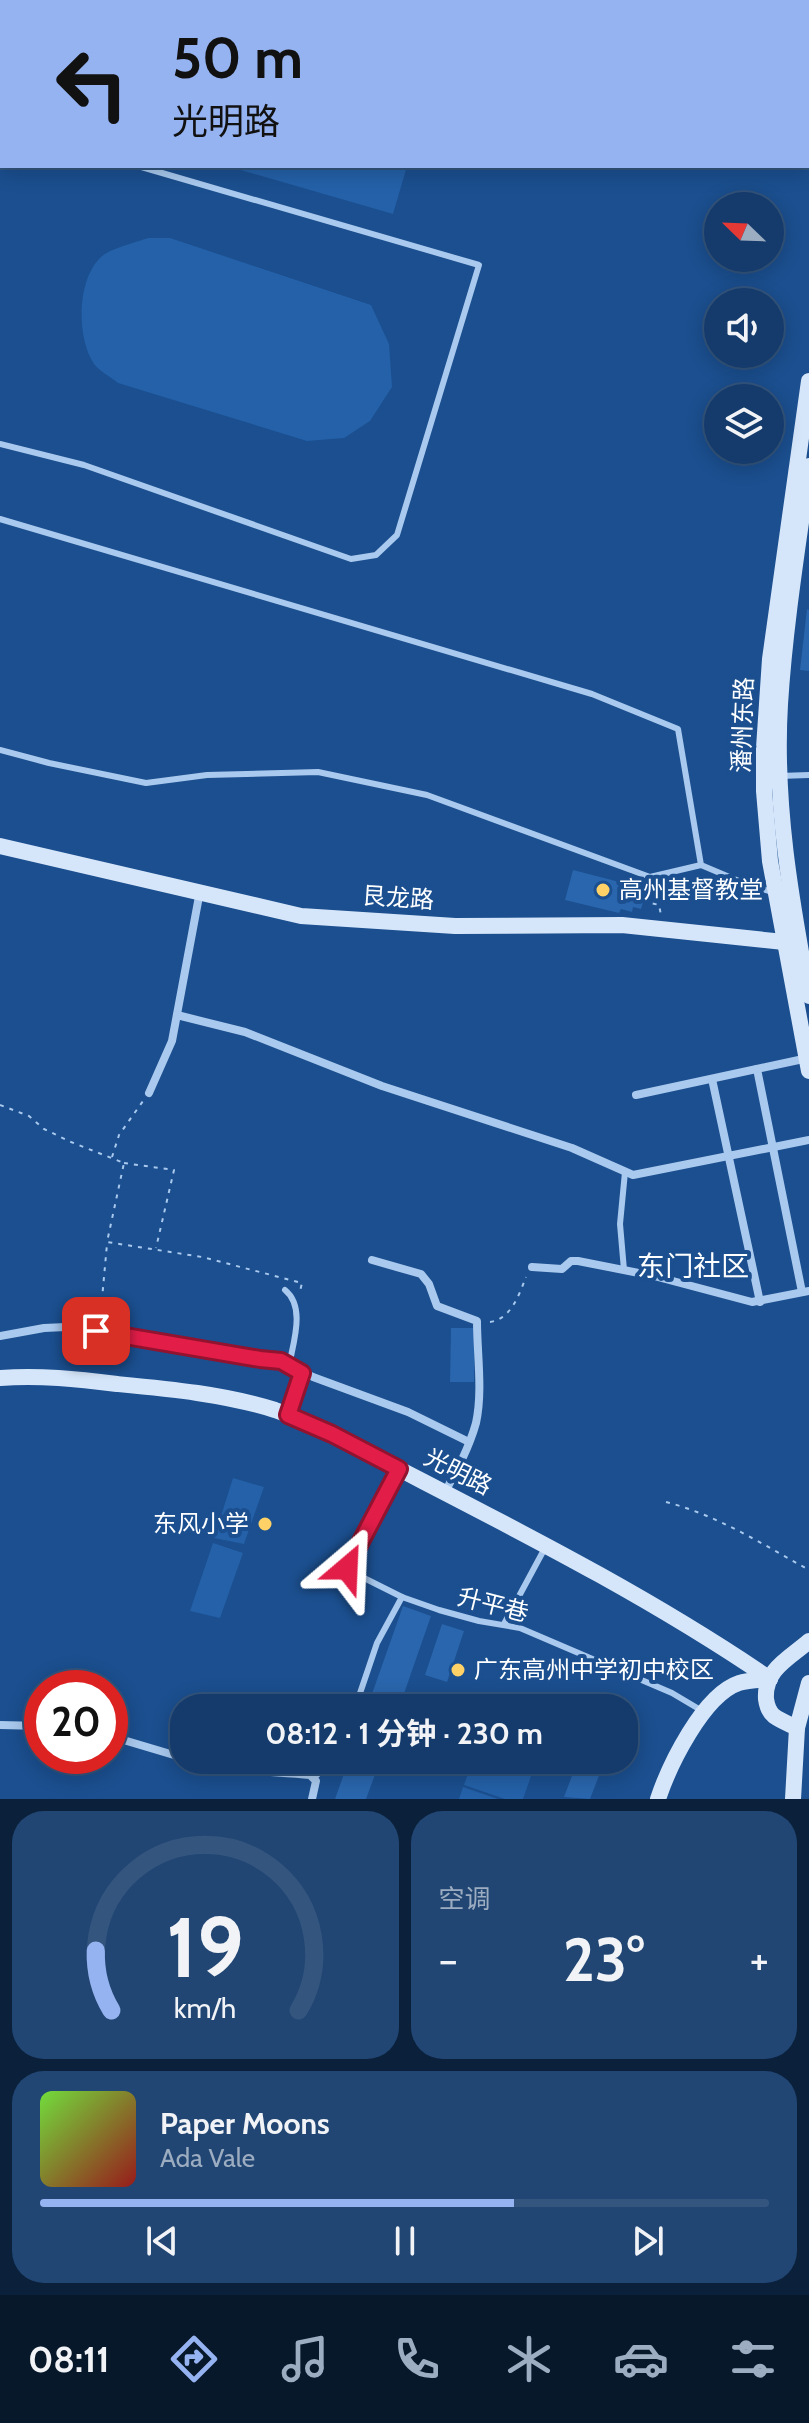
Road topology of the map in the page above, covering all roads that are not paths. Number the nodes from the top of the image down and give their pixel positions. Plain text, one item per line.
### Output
1 (145, 168) edge
2 (809, 381) edge
3 (0, 444) edge
4 (809, 466) edge
5 (0, 519) edge
6 (0, 750) edge
7 (809, 775) edge
8 (772, 778) junction
9 (0, 846) edge
10 (701, 865) junction
11 (200, 891) junction
12 (783, 895) junction
13 (797, 948) edge
14 (809, 996) edge
15 (177, 1015) junction
16 (808, 1062) edge
17 (757, 1069) junction
18 (712, 1079) junction
19 (149, 1093) road end
20 (636, 1095) dead end
21 (809, 1140) edge
22 (772, 1148) junction
23 (728, 1157) junction
24 (625, 1172) junction
25 (372, 1260) dead end
26 (532, 1267) road end
27 (624, 1270) junction
28 (285, 1290) dead end
29 (805, 1292) edge
30 (760, 1302) junction
31 (0, 1336) edge
32 (289, 1366) junction
33 (302, 1373) junction
34 (0, 1378) edge
35 (288, 1415) junction
36 (469, 1442) junction
37 (399, 1469) junction
38 (445, 1492) junction
39 (547, 1545) junction
40 (402, 1597) junction
41 (504, 1624) junction
42 (809, 1641) edge
43 (770, 1679) junction
44 (809, 1683) edge
45 (360, 1694) edge
46 (704, 1713) junction
47 (0, 1725) edge
48 (24, 1726) edge
49 (797, 1728) junction
50 (128, 1741) edge
51 (170, 1754) edge
52 (308, 1774) edge
53 (318, 1774) edge
54 (314, 1778) junction
55 (312, 1799) edge
56 (658, 1799) edge
57 (793, 1799) edge

1 - 3 lane
2 - 8 street, 潘州东路
4 - 8 street, 潘州东路
5 - 10 lane
6 - 10 lane
7 - 8 lane
8 - 12 street, 潘州东路
9 - 11 street, 艮龙路
10 - 12 lane
11 - 13 street, 艮龙路
11 - 15 street
12 - 13 street, 潘州东路
13 - 14 street, 潘州东路
13 - 16 street, 潘州东路
15 - 19 street
15 - 24 street
16 - 17 street
17 - 18 street
17 - 22 street
18 - 20 street
18 - 23 street
21 - 22 street
22 - 23 street
22 - 29 street
23 - 24 street
23 - 30 street
24 - 27 lane
25 - 36 street
26 - 27 street
27 - 30 street
28 - 32 lane
29 - 30 street
31 - 32 street
32 - 33 street
33 - 35 lane
33 - 36 street
34 - 35 street, 光明路
35 - 37 street, 光明路
36 - 38 street
37 - 38 street, 光明路
37 - 40 lane, 升平巷
38 - 39 street, 光明路
39 - 41 lane
39 - 43 street, 光明路
40 - 41 lane, 升平巷
40 - 45 lane
41 - 46 lane, 升平巷
42 - 43 street
43 - 46 street
43 - 49 street
44 - 49 street
46 - 56 street
47 - 48 street
49 - 57 street
50 - 51 street
52 - 54 street
53 - 54 lane
54 - 55 street

